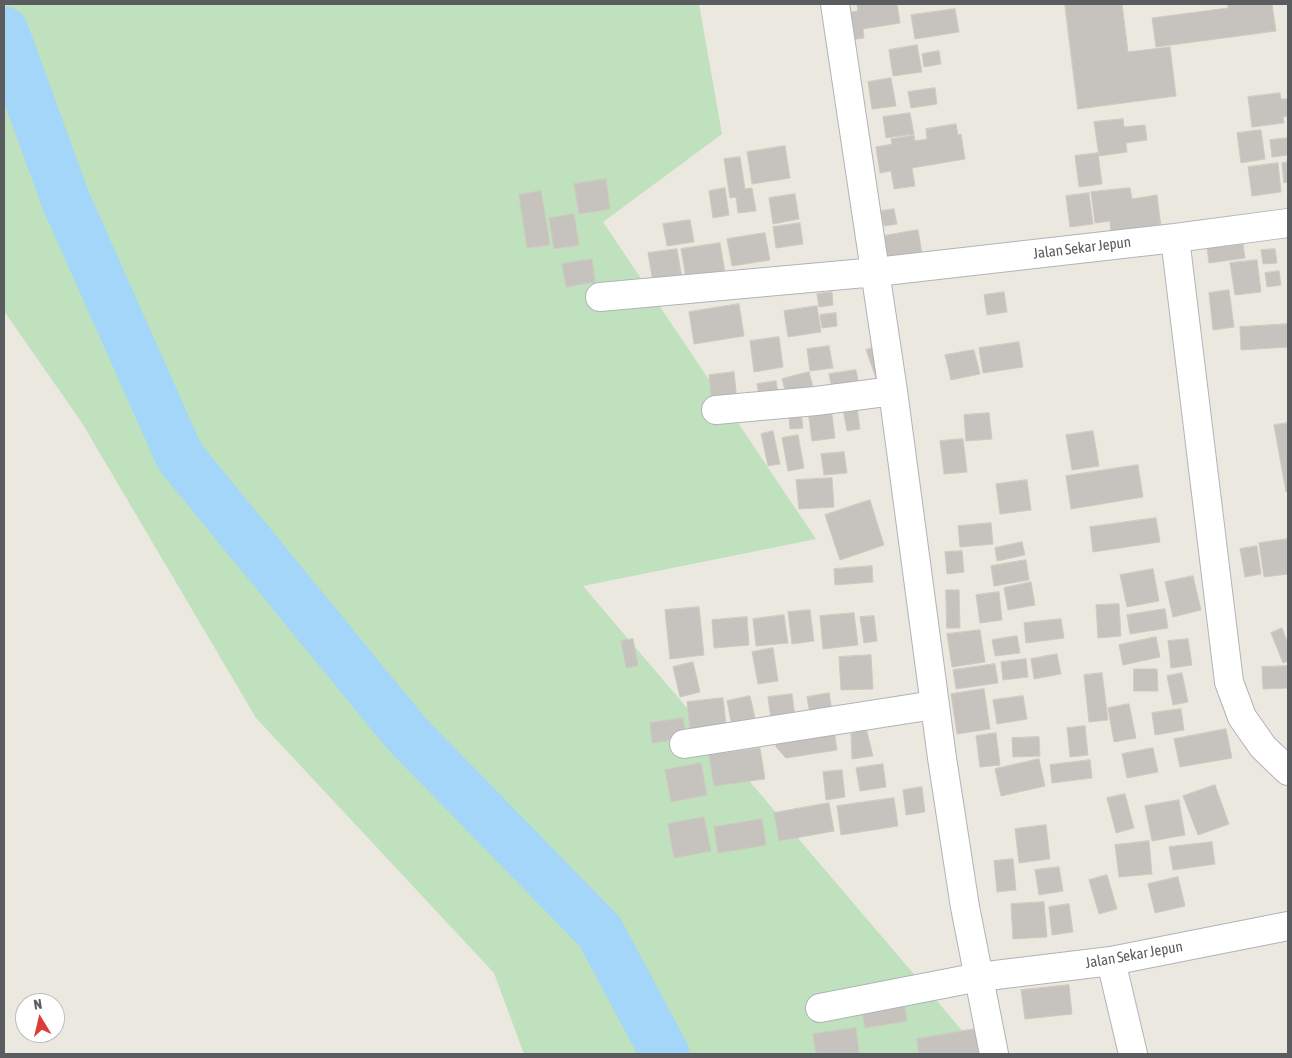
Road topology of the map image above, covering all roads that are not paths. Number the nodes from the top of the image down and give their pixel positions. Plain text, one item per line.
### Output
1 (835, 4) edge
2 (1288, 223) edge
3 (1176, 238) junction
4 (876, 272) junction
5 (600, 296) dead end
6 (894, 391) junction
7 (716, 410) dead end
8 (934, 705) junction
9 (684, 744) dead end
10 (1288, 771) edge
11 (1288, 926) edge
12 (1112, 961) junction
13 (979, 977) junction
14 (820, 1008) dead end
15 (994, 1054) edge
16 (1134, 1054) edge

1 - 4 street
2 - 3 street, Jalan Sekar Jepun
3 - 4 street, Jalan Sekar Jepun
3 - 10 street
4 - 5 street, Jalan Sekar Jepun
4 - 6 street
6 - 7 street
6 - 8 street
8 - 9 street
8 - 13 street
11 - 12 street, Jalan Sekar Jepun
12 - 13 street, Jalan Sekar Jepun
12 - 16 street
13 - 14 street, Jalan Sekar Jepun
13 - 15 street

